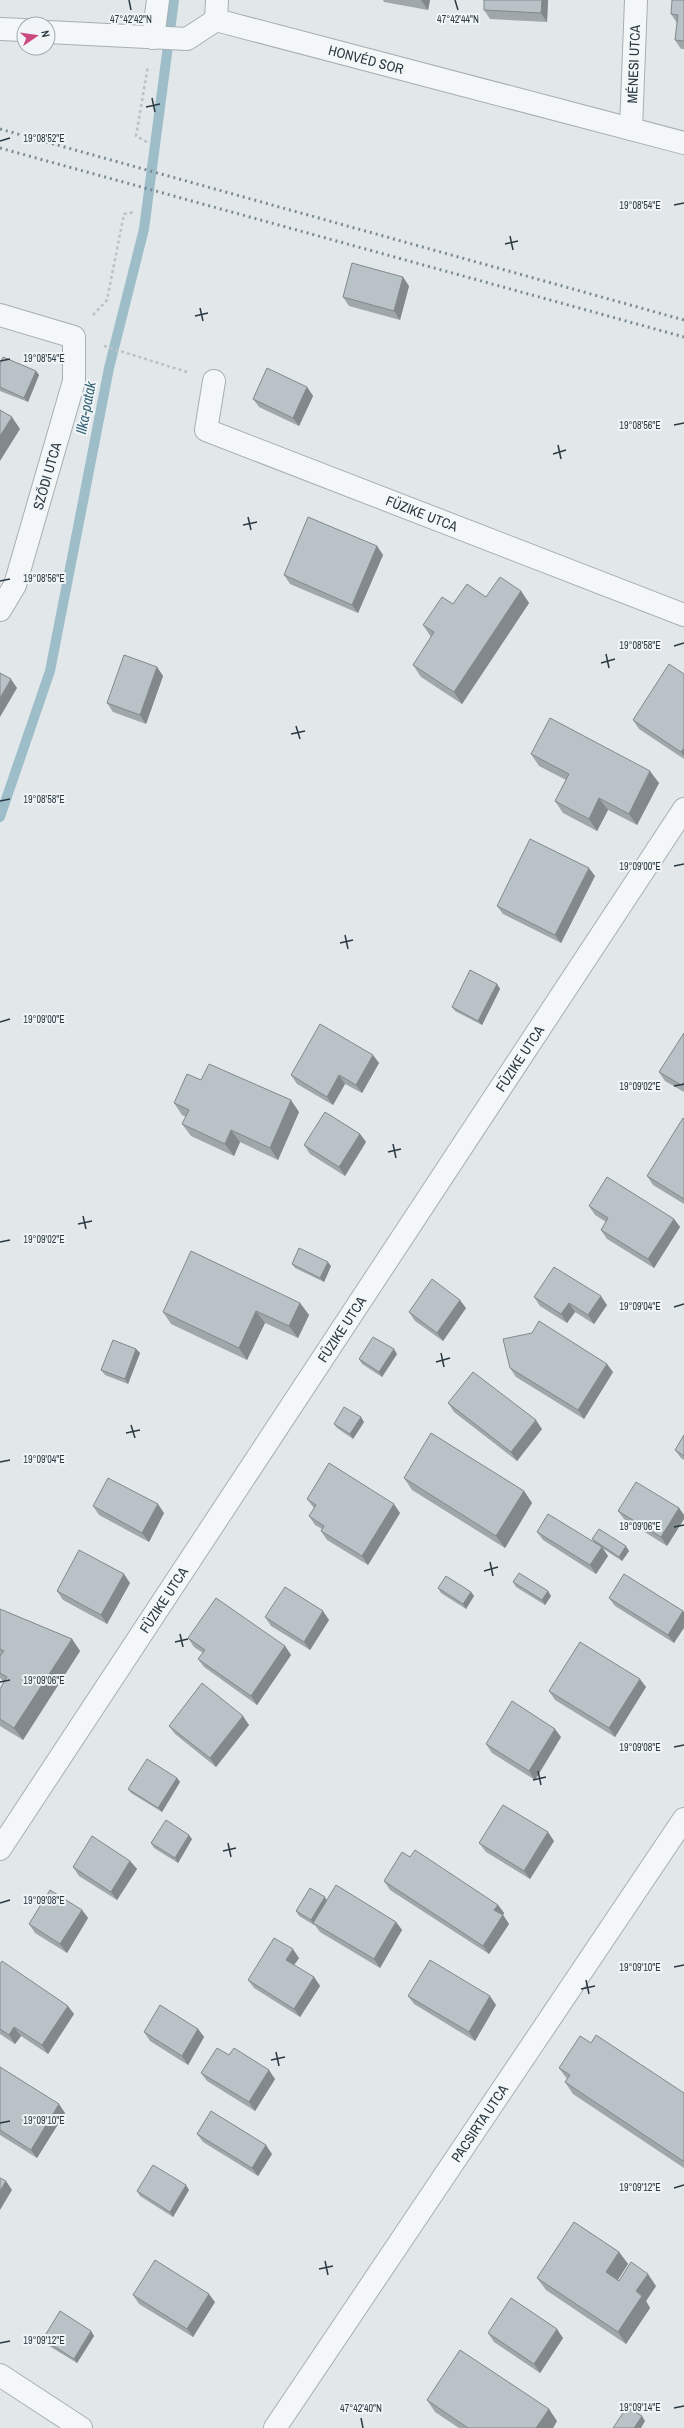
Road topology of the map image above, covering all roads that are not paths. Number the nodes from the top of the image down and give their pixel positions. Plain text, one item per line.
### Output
1 (158, 0) edge
2 (636, 0) edge
3 (216, 10) edge
4 (0, 29) edge
5 (16, 30) edge
6 (56, 32) edge
7 (156, 37) junction
8 (630, 129) junction
9 (684, 143) edge
10 (0, 315) edge
11 (214, 381) road end
12 (0, 610) edge
13 (684, 616) edge
14 (684, 809) edge
15 (684, 1819) edge
16 (0, 1849) edge
17 (0, 2376) edge
18 (81, 2428) edge
19 (275, 2428) edge

1 - 7 street
2 - 8 street, MÉNESI UTCA
3 - 7 street, HONVÉD SOR
3 - 8 street, HONVÉD SOR
4 - 5 street
6 - 7 street, HONVÉD SOR
8 - 9 street, HONVÉD SOR
10 - 12 street, SZŐDI UTCA
11 - 13 street, FÜZIKE UTCA
14 - 16 street, FÜZIKE UTCA
15 - 19 street, PACSIRTA UTCA
17 - 18 street

